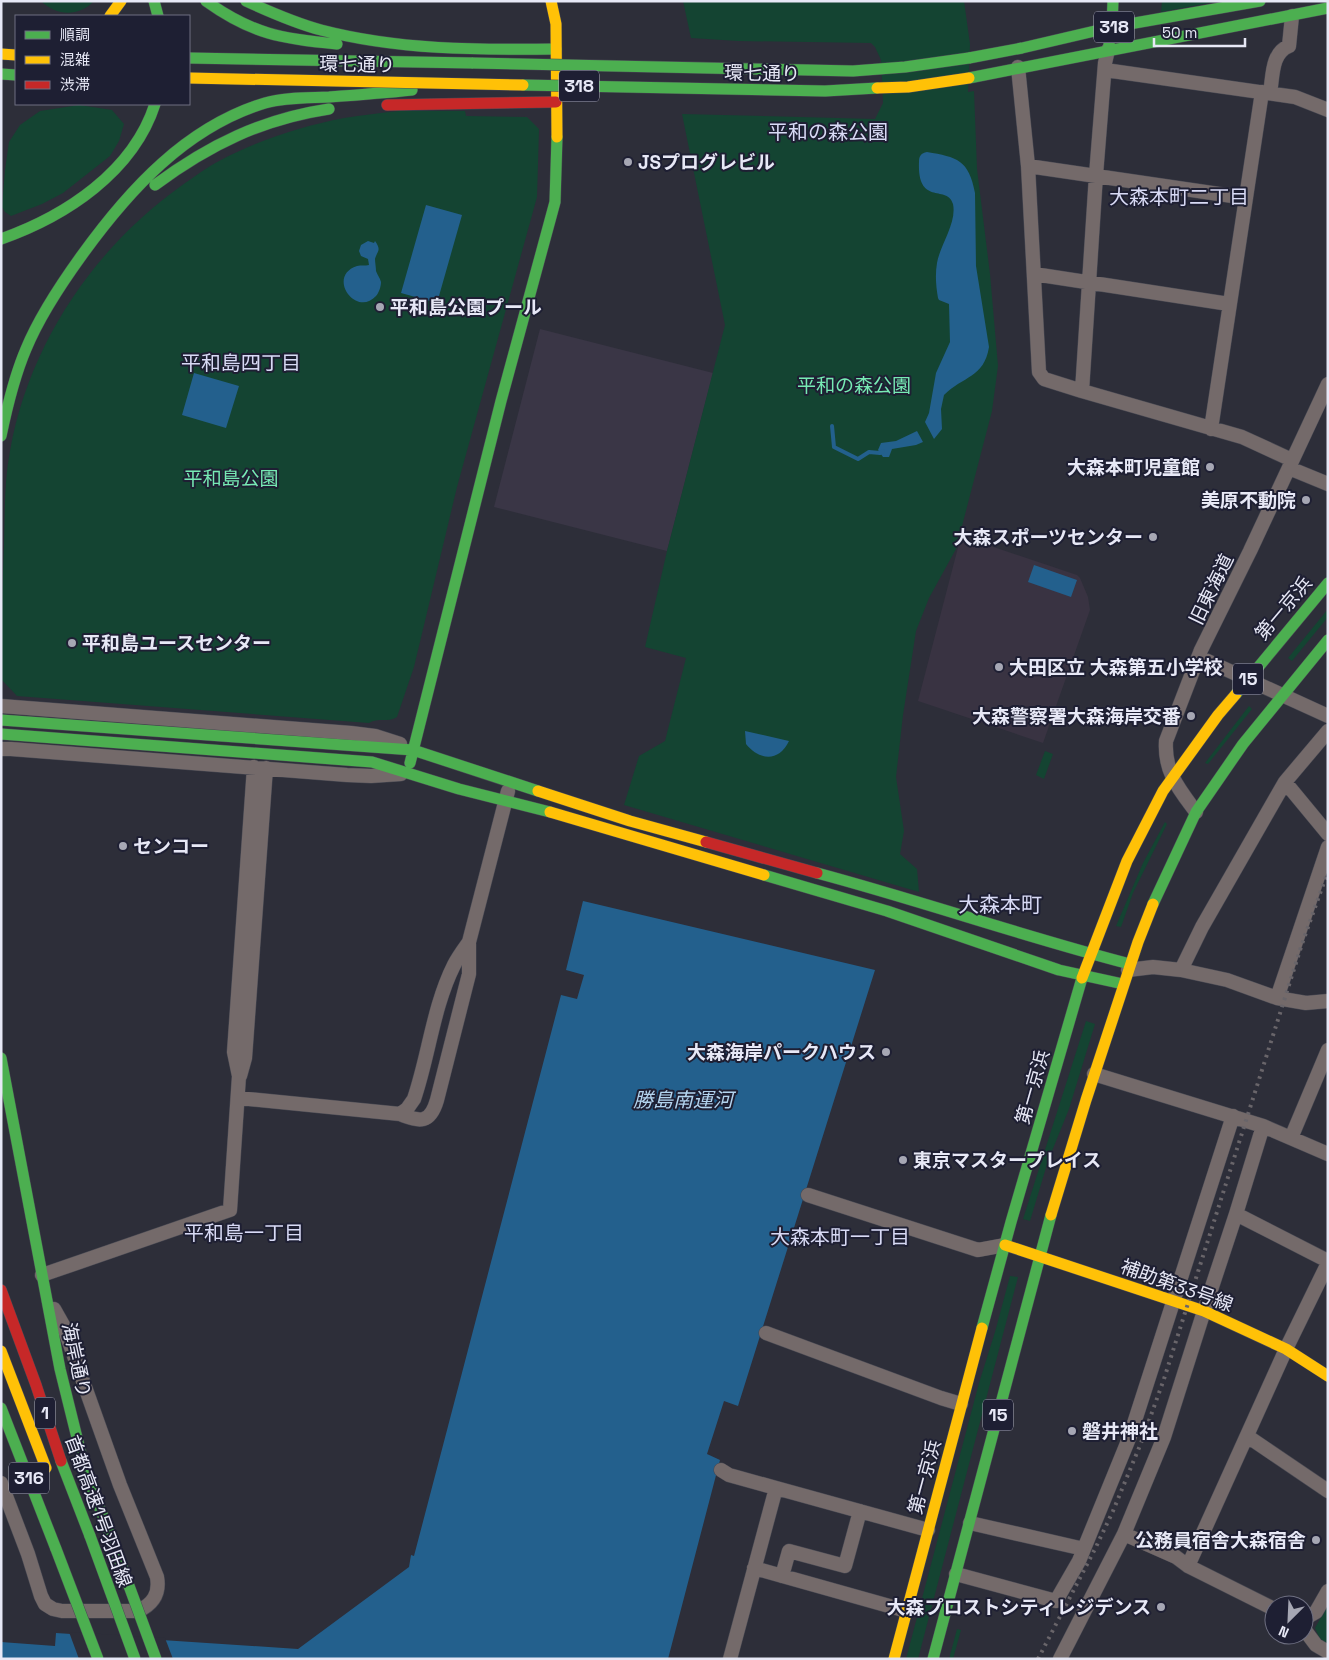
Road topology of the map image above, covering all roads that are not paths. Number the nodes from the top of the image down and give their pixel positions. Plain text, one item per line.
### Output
1 (121, 1) edge
2 (154, 1) edge
3 (206, 1) edge
4 (246, 1) edge
5 (551, 1) edge
6 (1113, 1) edge
7 (1260, 1) edge
8 (1328, 8) edge
9 (111, 15) edge
10 (158, 15) edge
11 (1292, 16) junction
12 (1112, 27) junction
13 (556, 49) junction
14 (1108, 50) junction
15 (190, 58) edge
16 (473, 63) junction
17 (1018, 67) junction
18 (1105, 70) junction
19 (1, 74) edge
20 (15, 75) edge
21 (190, 78) edge
22 (472, 84) junction
23 (1266, 92) junction
24 (556, 102) junction
25 (155, 105) edge
26 (378, 106) dead end
27 (353, 107) dead end
28 (1328, 110) edge
29 (1028, 166) junction
30 (1096, 175) junction
31 (1246, 198) junction
32 (97, 234) junction
33 (1, 239) edge
34 (1034, 274) junction
35 (1088, 282) junction
36 (1229, 304) junction
37 (1328, 384) edge
38 (1082, 391) junction
39 (1211, 428) junction
40 (1, 436) edge
41 (1290, 464) junction
42 (1328, 484) edge
43 (1328, 583) edge
44 (1328, 640) edge
45 (1199, 657) junction
46 (1248, 679) junction
47 (1282, 695) junction
48 (1, 706) edge
49 (1328, 716) edge
50 (1, 720) edge
51 (1328, 731) edge
52 (1, 734) edge
53 (1, 749) edge
54 (413, 750) junction
55 (260, 767) junction
56 (407, 774) junction
57 (1172, 778) junction
58 (510, 782) junction
59 (1285, 782) junction
60 (506, 802) junction
61 (1196, 812) junction
62 (1328, 834) edge
63 (1328, 847) edge
64 (469, 942) junction
65 (1091, 954) junction
66 (1129, 967) junction
67 (1181, 970) junction
68 (1083, 975) junction
69 (1123, 984) junction
70 (1277, 998) junction
71 (1328, 1001) edge
72 (1328, 1050) edge
73 (1, 1058) edge
74 (1094, 1074) junction
75 (239, 1098) junction
76 (400, 1114) junction
77 (1233, 1116) junction
78 (1263, 1126) junction
79 (1291, 1138) junction
80 (1328, 1154) edge
81 (808, 1195) dead end
82 (1236, 1214) junction
83 (1005, 1245) junction
84 (1040, 1256) junction
85 (1328, 1262) edge
86 (42, 1275) junction
87 (1, 1290) edge
88 (45, 1290) junction
89 (1174, 1300) junction
90 (1204, 1311) junction
91 (766, 1333) dead end
92 (34, 1343) dead end
93 (1286, 1349) junction
94 (1, 1350) edge
95 (1328, 1376) edge
96 (36, 1385) junction
97 (961, 1404) junction
98 (1, 1408) edge
99 (1247, 1436) junction
100 (721, 1470) dead end
101 (50, 1477) dead end
102 (1, 1483) edge
103 (776, 1488) junction
104 (1327, 1490) edge
105 (860, 1511) junction
106 (970, 1523) junction
107 (928, 1530) junction
108 (1124, 1534) junction
109 (1084, 1550) junction
110 (1188, 1566) junction
111 (754, 1568) junction
112 (956, 1574) junction
113 (782, 1576) junction
114 (1328, 1591) edge
115 (98, 1604) dead end
116 (1264, 1604) edge
117 (907, 1611) junction
118 (1314, 1613) edge
119 (104, 1622) dead end
120 (1314, 1642) edge
121 (1328, 1652) edge
122 (98, 1659) edge
123 (135, 1659) edge
124 (156, 1659) edge
125 (730, 1659) edge
126 (894, 1659) edge
127 (933, 1659) edge
128 (1060, 1659) edge

1 - 9 main road
2 - 10 main road
3 - 16 main road
4 - 13 main road
5 - 13 main road
6 - 12 main road
7 - 12 main road, 環七通り / 318
8 - 11 main road, 環七通り / 318
11 - 14 main road, 環七通り / 318
11 - 23 street
12 - 14 main road
12 - 16 main road, 環七通り / 318, bridge
13 - 24 main road
14 - 17 main road, 環七通り / 318
14 - 18 street
15 - 16 main road, 環七通り / 318
17 - 22 main road, 環七通り / 318, bridge
17 - 29 street
18 - 23 street
18 - 30 street
19 - 20 main road
21 - 22 main road, 環七通り / 318, bridge
22 - 32 main road, bridge
23 - 28 street
23 - 31 street
24 - 26 main road
24 - 54 main road
25 - 33 main road
27 - 32 main road
29 - 30 street
29 - 34 street
30 - 31 street
30 - 35 street
31 - 36 street
32 - 40 main road
34 - 35 street
34 - 38 street
35 - 36 street
35 - 38 street
36 - 39 street
37 - 41 street, 旧東海道
38 - 39 street
39 - 41 street
41 - 42 street
41 - 45 street, 旧東海道
43 - 46 main road, 第一京浜 / 15
44 - 47 main road, 15
45 - 46 street
45 - 57 street, 旧東海道
46 - 47 street
46 - 57 main road, 第一京浜 / 15
47 - 49 street
47 - 61 main road, 15
48 - 54 street
50 - 54 main road
51 - 59 street
52 - 56 main road
53 - 55 street
54 - 56 main road
54 - 58 main road
55 - 56 street
55 - 75 street
56 - 60 main road
57 - 61 street, 旧東海道
57 - 65 main road, 第一京浜 / 15
58 - 60 street
58 - 65 main road
59 - 62 street
59 - 67 street
60 - 64 street
60 - 68 main road
61 - 66 main road, 15
63 - 70 street
64 - 76 street
64 - 76 street
65 - 66 main road
65 - 68 main road, 第一京浜 / 15
66 - 67 street
66 - 69 main road, 15
67 - 70 street
68 - 69 main road
68 - 83 main road, 第一京浜 / 15
69 - 74 main road, 15
70 - 71 street
72 - 79 street
73 - 86 main road, 海岸通り
74 - 77 street
74 - 84 main road, 15
75 - 76 street
75 - 86 street
77 - 78 street
77 - 89 street
78 - 79 street
78 - 82 street
79 - 80 street
81 - 83 street
82 - 85 street
82 - 90 street
83 - 84 main road, 補助第33号線
83 - 97 main road, 第一京浜 / 15
84 - 89 main road, 補助第33号線
84 - 106 main road, 15
85 - 93 street
86 - 88 main road, 海岸通り
87 - 96 main road, 首都高速1号羽田線 / 1
88 - 102 street
88 - 124 main road, 海岸通り, bridge
89 - 90 main road, 補助第33号線
89 - 109 street
90 - 93 main road, 補助第33号線
90 - 108 street
91 - 97 street
92 - 96 main road
93 - 95 main road, 補助第33号線
93 - 99 street
94 - 101 main road, 首都高速1号羽田線 / 1
96 - 123 main road, 首都高速1号羽田線 / 1, bridge
97 - 107 main road, 第一京浜 / 15
98 - 122 main road, 316, bridge
99 - 104 street
99 - 110 street
100 - 103 street
103 - 105 street
103 - 111 street
105 - 107 street
105 - 113 street
106 - 109 street
106 - 112 main road, 15
107 - 117 main road, 第一京浜 / 15
108 - 110 street
108 - 128 street
109 - 112 street
110 - 116 street
111 - 113 street
111 - 125 street
112 - 127 main road, 15
113 - 117 street
114 - 118 street
115 - 119 main road, 首都高速1号羽田線
117 - 126 main road, 第一京浜 / 15
120 - 121 street

